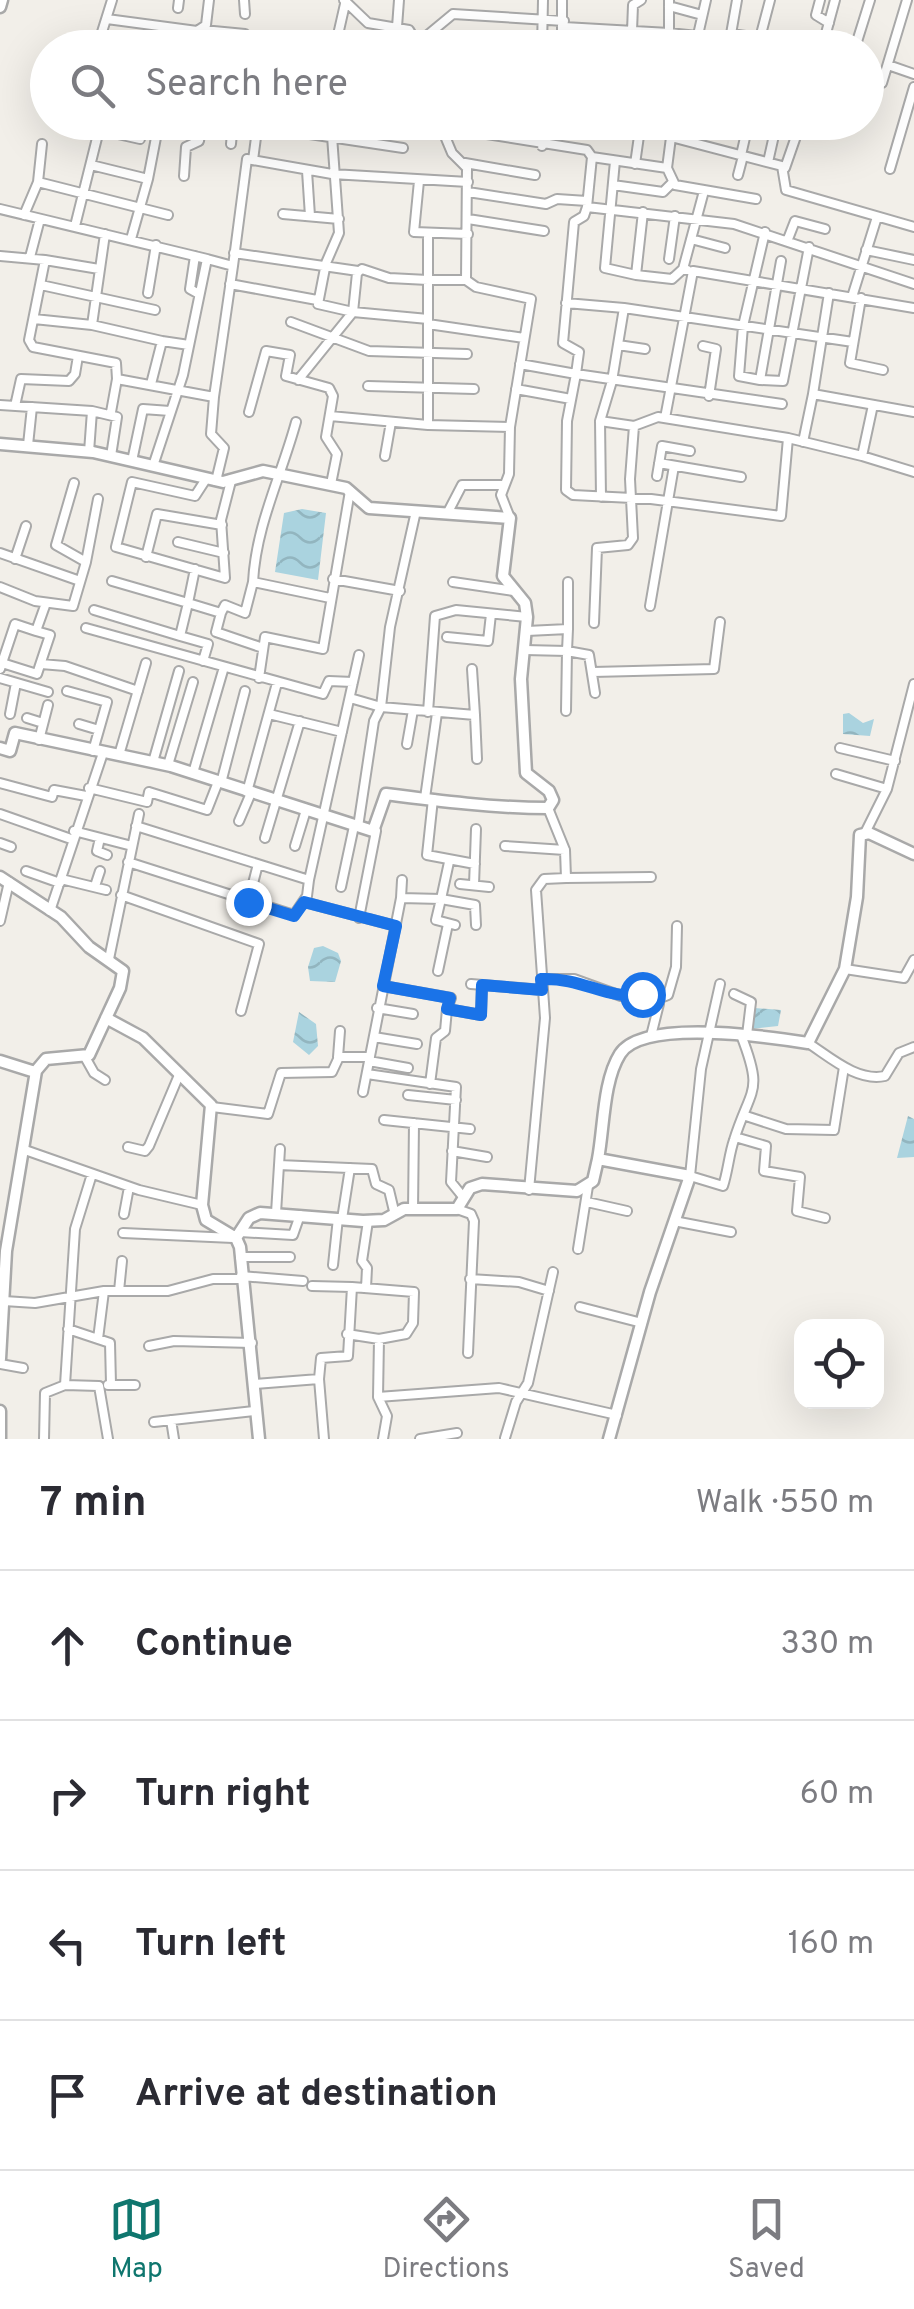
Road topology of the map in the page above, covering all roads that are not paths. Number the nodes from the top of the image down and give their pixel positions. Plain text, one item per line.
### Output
1 (112, 0) edge
2 (209, 0) edge
3 (244, 0) edge
4 (400, 0) edge
5 (468, 0) edge
6 (543, 0) edge
7 (562, 0) edge
8 (641, 0) edge
9 (706, 0) edge
10 (737, 0) edge
11 (770, 0) edge
12 (820, 0) edge
13 (835, 0) edge
14 (870, 0) edge
15 (906, 0) edge
16 (345, 2) edge
17 (669, 3) edge
18 (245, 14) dead end
19 (468, 15) junction
20 (702, 15) junction
21 (106, 19) junction
22 (543, 20) junction
23 (829, 22) junction
24 (564, 24) junction
25 (397, 27) junction
26 (103, 30) edge
27 (204, 30) joint
28 (339, 30) edge
29 (405, 30) edge
30 (435, 30) edge
31 (543, 30) edge
32 (564, 30) edge
33 (622, 30) edge
34 (632, 30) edge
35 (669, 30) edge
36 (698, 30) edge
37 (732, 30) edge
38 (759, 30) edge
39 (827, 30) edge
40 (861, 30) edge
41 (888, 65) junction
42 (914, 74) edge
43 (884, 77) edge
44 (914, 88) edge
45 (900, 131) junction
46 (914, 135) edge
47 (98, 140) edge
48 (156, 140) edge
49 (200, 140) edge
50 (231, 140) edge
51 (256, 140) edge
52 (332, 140) joint
53 (446, 140) edge
54 (513, 140) edge
55 (542, 140) edge
56 (639, 140) edge
57 (671, 140) edge
58 (682, 140) edge
59 (745, 140) edge
60 (772, 140) edge
61 (795, 140) edge
62 (42, 144) dead end
63 (231, 144) dead end
64 (542, 146) junction
65 (403, 148) dead end
66 (742, 156) junction
67 (592, 157) junction
68 (253, 160) junction
69 (616, 160) junction
70 (768, 162) junction
71 (466, 163) junction
72 (636, 164) junction
73 (92, 166) junction
74 (667, 168) junction
75 (785, 168) junction
76 (890, 169) dead end
77 (307, 171) junction
78 (332, 174) junction
79 (535, 175) dead end
80 (738, 175) dead end
81 (184, 176) dead end
82 (148, 179) junction
83 (418, 181) junction
84 (38, 182) junction
85 (672, 183) junction
86 (613, 185) junction
87 (468, 187) junction
88 (704, 191) junction
89 (84, 192) junction
90 (756, 199) dead end
91 (587, 204) junction
92 (141, 207) junction
93 (0, 209) edge
94 (611, 209) junction
95 (643, 212) junction
96 (282, 214) dead end
97 (24, 215) junction
98 (168, 215) dead end
99 (310, 216) junction
100 (675, 216) junction
101 (878, 217) junction
102 (696, 218) junction
103 (40, 219) junction
104 (339, 219) junction
105 (468, 219) junction
106 (74, 226) junction
107 (914, 227) edge
108 (826, 229) dead end
109 (544, 230) dead end
110 (765, 232) junction
111 (106, 234) junction
112 (428, 234) junction
113 (468, 234) junction
114 (131, 239) junction
115 (690, 239) junction
116 (788, 239) junction
117 (156, 245) junction
118 (809, 247) junction
119 (724, 248) dead end
120 (866, 250) junction
121 (234, 253) junction
122 (0, 256) edge
123 (195, 256) junction
124 (30, 257) junction
125 (207, 259) junction
126 (669, 259) dead end
127 (45, 260) junction
128 (914, 260) edge
129 (781, 261) dead end
130 (326, 263) junction
131 (233, 266) junction
132 (860, 266) junction
133 (99, 269) junction
134 (688, 270) junction
135 (358, 271) junction
136 (636, 275) junction
137 (428, 280) junction
138 (466, 280) junction
139 (754, 280) junction
140 (776, 283) junction
141 (41, 284) junction
142 (230, 284) junction
143 (914, 284) edge
144 (799, 288) junction
145 (148, 293) dead end
146 (830, 293) junction
147 (199, 294) junction
148 (96, 295) junction
149 (856, 298) junction
150 (317, 300) junction
151 (566, 303) junction
152 (624, 308) junction
153 (914, 308) edge
154 (154, 310) dead end
155 (353, 312) junction
156 (682, 316) junction
157 (34, 319) junction
158 (291, 322) dead end
159 (428, 322) junction
160 (92, 325) junction
161 (743, 326) junction
162 (768, 329) junction
163 (792, 332) junction
164 (335, 338) junction
165 (524, 338) junction
166 (823, 338) junction
167 (162, 341) junction
168 (853, 342) junction
169 (189, 345) junction
170 (618, 345) junction
171 (703, 346) dead end
172 (645, 349) dead end
173 (429, 354) junction
174 (467, 354) dead end
175 (290, 355) junction
176 (78, 356) junction
177 (314, 362) junction
178 (520, 364) junction
179 (883, 370) dead end
180 (576, 374) junction
181 (117, 379) junction
182 (298, 380) junction
183 (760, 380) junction
184 (612, 381) junction
185 (151, 384) junction
186 (368, 386) dead end
187 (429, 388) junction
188 (474, 389) dead end
189 (516, 389) junction
190 (178, 390) junction
191 (669, 391) junction
192 (813, 394) junction
193 (709, 396) junction
194 (214, 397) junction
195 (571, 399) junction
196 (782, 404) dead end
197 (0, 405) edge
198 (873, 405) junction
199 (15, 406) junction
200 (32, 407) junction
201 (92, 411) junction
202 (170, 411) junction
203 (111, 412) junction
204 (248, 412) dead end
205 (914, 412) edge
206 (330, 416) junction
207 (665, 418) junction
208 (600, 421) junction
209 (296, 422) dead end
210 (390, 422) junction
211 (428, 425) junction
212 (634, 426) junction
213 (510, 427) junction
214 (788, 438) junction
215 (803, 442) junction
216 (0, 444) edge
217 (28, 445) junction
218 (690, 451) dead end
219 (89, 452) junction
220 (111, 456) junction
221 (385, 456) dead end
222 (862, 456) junction
223 (132, 461) junction
224 (659, 463) junction
225 (154, 466) junction
226 (674, 466) junction
227 (914, 472) edge
228 (280, 474) junction
229 (657, 476) dead end
230 (741, 477) dead end
231 (211, 480) junction
232 (231, 481) junction
233 (74, 483) dead end
234 (331, 484) junction
235 (504, 485) junction
236 (350, 491) junction
237 (601, 497) junction
238 (98, 498) dead end
239 (634, 498) junction
240 (669, 502) junction
241 (416, 511) junction
242 (448, 512) junction
243 (510, 518) junction
244 (26, 526) dead end
245 (222, 526) junction
246 (178, 542) dead end
247 (0, 554) edge
248 (224, 554) junction
249 (146, 557) junction
250 (15, 559) junction
251 (86, 562) junction
252 (195, 569) junction
253 (333, 579) junction
254 (80, 581) junction
255 (112, 581) dead end
256 (253, 582) junction
257 (453, 582) dead end
258 (568, 582) dead end
259 (0, 587) edge
260 (514, 591) junction
261 (400, 592) junction
262 (330, 598) junction
263 (46, 603) junction
264 (188, 603) junction
265 (650, 606) dead end
266 (94, 610) dead end
267 (221, 614) junction
268 (491, 614) junction
269 (527, 617) junction
270 (720, 622) dead end
271 (594, 624) dead end
272 (86, 628) dead end
273 (568, 629) junction
274 (36, 631) junction
275 (527, 631) junction
276 (180, 636) junction
277 (447, 637) dead end
278 (263, 648) junction
279 (525, 650) junction
280 (567, 651) junction
281 (359, 655) dead end
282 (2, 659) edge
283 (203, 662) junction
284 (41, 664) junction
285 (146, 664) dead end
286 (224, 667) junction
287 (472, 669) dead end
288 (178, 672) dead end
289 (593, 672) junction
290 (37, 674) junction
291 (52, 677) dead end
292 (0, 678) edge
293 (259, 678) junction
294 (193, 682) dead end
295 (353, 682) junction
296 (16, 683) junction
297 (277, 683) junction
298 (914, 684) edge
299 (67, 691) dead end
300 (138, 691) junction
301 (246, 691) dead end
302 (48, 692) dead end
303 (596, 692) dead end
304 (350, 698) junction
305 (48, 705) dead end
306 (381, 708) junction
307 (412, 710) junction
308 (566, 711) dead end
309 (433, 712) junction
310 (10, 714) dead end
311 (269, 714) junction
312 (474, 714) junction
313 (27, 718) dead end
314 (300, 721) junction
315 (44, 723) junction
316 (79, 724) dead end
317 (99, 730) junction
318 (342, 732) junction
319 (39, 740) junction
320 (901, 740) junction
321 (407, 744) dead end
322 (914, 744) edge
323 (0, 748) edge
324 (840, 748) dead end
325 (98, 752) junction
326 (119, 756) junction
327 (478, 759) dead end
328 (895, 761) junction
329 (153, 762) junction
330 (168, 765) junction
331 (193, 773) junction
332 (836, 774) dead end
333 (220, 782) junction
334 (0, 783) edge
335 (887, 789) junction
336 (87, 792) junction
337 (249, 793) junction
338 (429, 799) junction
339 (278, 802) junction
340 (548, 808) junction
341 (306, 810) junction
342 (0, 814) edge
343 (139, 814) dead end
344 (322, 816) junction
345 (239, 821) dead end
346 (136, 826) junction
347 (356, 826) junction
348 (476, 829) dead end
349 (376, 831) junction
350 (865, 833) junction
351 (72, 835) junction
352 (100, 838) junction
353 (265, 838) dead end
354 (0, 843) edge
355 (10, 846) dead end
356 (132, 846) junction
357 (296, 846) dead end
358 (505, 846) dead end
359 (565, 850) junction
360 (914, 854) edge
361 (107, 855) dead end
362 (128, 862) junction
363 (448, 862) junction
364 (258, 864) junction
365 (474, 864) junction
366 (26, 871) dead end
367 (100, 871) dead end
368 (651, 877) dead end
369 (566, 878) junction
370 (4, 879) edge
371 (309, 880) junction
372 (402, 880) dead end
373 (60, 881) junction
374 (460, 884) dead end
375 (474, 885) junction
376 (95, 886) junction
377 (341, 886) dead end
378 (489, 887) dead end
379 (106, 890) dead end
380 (121, 895) junction
381 (401, 898) junction
382 (440, 900) junction
383 (248, 902) junction
384 (304, 902) junction
385 (50, 911) junction
386 (358, 918) junction
387 (0, 921) edge
388 (476, 924) dead end
389 (396, 926) junction
390 (677, 926) dead end
391 (109, 960) junction
392 (914, 960) edge
393 (845, 969) junction
394 (438, 971) dead end
395 (541, 979) junction
396 (472, 984) dead end
397 (720, 984) dead end
398 (482, 985) junction
399 (383, 986) junction
400 (542, 990) junction
401 (734, 994) dead end
402 (658, 999) junction
403 (377, 1008) junction
404 (447, 1009) junction
405 (242, 1011) dead end
406 (412, 1014) dead end
407 (106, 1018) junction
408 (340, 1031) dead end
409 (707, 1035) junction
410 (744, 1035) junction
411 (651, 1036) junction
412 (374, 1037) junction
413 (808, 1043) junction
414 (416, 1044) dead end
415 (914, 1047) edge
416 (85, 1057) junction
417 (338, 1057) junction
418 (370, 1059) junction
419 (0, 1061) edge
420 (844, 1066) junction
421 (408, 1068) dead end
422 (36, 1072) junction
423 (366, 1074) junction
424 (179, 1075) junction
425 (105, 1080) dead end
426 (430, 1084) junction
427 (363, 1092) dead end
428 (408, 1095) dead end
429 (456, 1100) junction
430 (212, 1107) junction
431 (746, 1116) junction
432 (384, 1120) dead end
433 (414, 1123) junction
434 (454, 1128) junction
435 (470, 1129) dead end
436 (735, 1137) junction
437 (128, 1147) dead end
438 (280, 1149) dead end
439 (25, 1150) junction
440 (452, 1151) junction
441 (487, 1157) dead end
442 (598, 1159) junction
443 (279, 1165) junction
444 (350, 1168) junction
445 (92, 1174) junction
446 (690, 1176) junction
447 (588, 1186) junction
448 (130, 1187) junction
449 (530, 1190) junction
450 (464, 1198) junction
451 (587, 1202) junction
452 (202, 1206) junction
453 (456, 1208) junction
454 (413, 1210) junction
455 (394, 1212) junction
456 (627, 1212) dead end
457 (276, 1213) junction
458 (124, 1214) dead end
459 (300, 1215) junction
460 (340, 1218) junction
461 (826, 1218) dead end
462 (368, 1221) junction
463 (674, 1221) junction
464 (731, 1232) dead end
465 (122, 1234) dead end
466 (238, 1235) junction
467 (578, 1249) dead end
468 (240, 1257) junction
469 (290, 1257) dead end
470 (122, 1261) dead end
471 (333, 1265) dead end
472 (553, 1272) dead end
473 (241, 1278) junction
474 (470, 1279) junction
475 (302, 1281) dead end
476 (2, 1286) edge
477 (312, 1286) dead end
478 (352, 1287) junction
479 (366, 1288) junction
480 (104, 1291) junction
481 (120, 1291) junction
482 (549, 1291) junction
483 (68, 1300) junction
484 (3, 1305) edge
485 (580, 1307) dead end
486 (642, 1323) junction
487 (68, 1329) junction
488 (347, 1334) junction
489 (379, 1338) junction
490 (98, 1339) junction
491 (252, 1343) junction
492 (149, 1346) dead end
493 (468, 1353) dead end
494 (0, 1362) edge
495 (24, 1368) dead end
496 (319, 1379) junction
497 (64, 1384) junction
498 (111, 1384) junction
499 (135, 1384) dead end
500 (256, 1384) junction
501 (98, 1386) junction
502 (522, 1396) junction
503 (378, 1398) junction
504 (0, 1411) edge
505 (254, 1412) junction
506 (617, 1415) junction
507 (171, 1420) junction
508 (154, 1422) dead end
509 (457, 1433) dead end
510 (0, 1438) edge
511 (505, 1438) edge
512 (44, 1439) edge
513 (108, 1439) edge
514 (174, 1439) edge
515 (259, 1439) edge
516 (324, 1439) edge
517 (384, 1439) edge
518 (420, 1439) edge
519 (609, 1439) edge

1 - 21 street
2 - 27 street
3 - 18 street
4 - 25 street
5 - 19 street
6 - 22 street
7 - 24 street
8 - 34 street
9 - 20 street
10 - 37 street
11 - 38 street
12 - 23 street
13 - 23 street
14 - 40 street
15 - 41 street
16 - 25 street
16 - 28 street
17 - 20 street
17 - 35 street
19 - 22 street
19 - 30 street
20 - 36 street
21 - 26 street
21 - 27 street
22 - 24 street
22 - 31 street
23 - 39 street
24 - 32 street
24 - 33 street
25 - 29 street
41 - 42 street
41 - 43 street
44 - 45 street
45 - 46 street
45 - 76 street
47 - 73 street
48 - 82 street
49 - 81 street
50 - 63 street
51 - 68 street
52 - 65 street
52 - 78 street
53 - 71 street
54 - 64 street
55 - 64 street
56 - 72 street
57 - 74 street
58 - 66 street
59 - 66 street
60 - 70 street
61 - 75 street
62 - 84 street
64 - 67 street
66 - 70 street
66 - 80 street
67 - 69 street
67 - 91 street
68 - 77 street
68 - 121 street
69 - 72 street
69 - 86 street
70 - 75 street
71 - 79 street
71 - 87 street
72 - 74 street
73 - 82 street
73 - 89 street
74 - 85 street
75 - 101 street
77 - 78 street
77 - 99 street
78 - 83 street
78 - 104 street
82 - 92 street
83 - 87 street
83 - 112 street
84 - 89 street
84 - 97 street
85 - 86 street
85 - 88 street
86 - 94 street
87 - 91 street
87 - 105 street
88 - 90 street
88 - 102 street
89 - 92 street
89 - 106 street
91 - 94 street
91 - 151 street
92 - 98 street
92 - 114 street
93 - 97 street
94 - 95 street
94 - 136 street
95 - 100 street
95 - 136 street
96 - 99 street
97 - 103 street
99 - 104 street
100 - 102 street
100 - 126 street
101 - 107 street
101 - 120 street
102 - 110 street
102 - 115 street
103 - 106 street
103 - 124 street
104 - 130 street
105 - 109 street
105 - 113 street
106 - 111 street
108 - 116 street
110 - 116 street
110 - 139 street
111 - 114 street
111 - 133 street
112 - 113 street
112 - 137 street
113 - 138 street
114 - 117 street
115 - 119 street
115 - 134 street
116 - 118 street
117 - 123 street
117 - 145 street
118 - 132 street
118 - 144 street
120 - 128 street
120 - 132 street
121 - 130 street
121 - 131 street
122 - 124 street
123 - 125 street
123 - 147 street
124 - 127 street
125 - 131 street
125 - 147 street
127 - 133 street
127 - 141 street
129 - 140 street
130 - 135 street
130 - 150 street
131 - 142 street
132 - 143 street
132 - 149 street
133 - 148 street
134 - 136 street
134 - 139 street
134 - 156 street
135 - 137 street
135 - 155 street
137 - 138 street
137 - 159 street
138 - 165 street
139 - 140 street
139 - 161 street
140 - 144 street
140 - 162 street
141 - 148 street
141 - 157 street
142 - 150 street
142 - 194 street
144 - 146 street
144 - 163 street
146 - 149 street
146 - 166 street
147 - 169 street
148 - 154 street
148 - 160 street
149 - 153 street
149 - 168 street
150 - 155 street
151 - 152 street
151 - 180 street
152 - 156 street
152 - 170 street
155 - 159 street
155 - 164 street
156 - 161 street
156 - 191 street
157 - 160 street
157 - 176 street
158 - 164 street
159 - 165 street
159 - 173 street
160 - 167 street
161 - 162 street
161 - 183 street
162 - 163 street
162 - 183 street
163 - 166 street
163 - 183 street
164 - 173 street
164 - 177 street
165 - 178 street
166 - 168 street
166 - 192 street
167 - 169 street
167 - 185 street
168 - 179 street
169 - 190 street
170 - 172 street
170 - 184 street
171 - 193 street
173 - 174 street
173 - 187 street
175 - 177 street
175 - 182 street
175 - 204 street
176 - 181 street
176 - 199 street
177 - 182 street
178 - 180 street
178 - 189 street
180 - 184 street
180 - 195 street
181 - 185 street
181 - 203 street
182 - 206 street
184 - 191 street
184 - 208 street
185 - 190 street
186 - 187 street
187 - 188 street
187 - 211 street
189 - 195 street
189 - 213 street
190 - 194 street
190 - 202 street
191 - 193 street
191 - 207 street
192 - 198 street
192 - 215 street
193 - 196 street
194 - 231 street
195 - 237 street
197 - 199 street
198 - 205 street
198 - 222 street
199 - 200 street
200 - 201 street
200 - 217 street
201 - 203 street
201 - 219 street
202 - 223 street
202 - 225 street
203 - 220 street
206 - 210 street
206 - 234 street
207 - 212 street
207 - 214 street
208 - 212 street
208 - 237 street
209 - 228 street
210 - 211 street
210 - 221 street
211 - 213 street
212 - 239 street
213 - 235 street
214 - 215 street
214 - 240 street
215 - 222 street
216 - 217 street
217 - 219 street
218 - 224 street
219 - 220 street
220 - 223 street
222 - 227 street
223 - 225 street
224 - 226 street
224 - 229 street
225 - 231 street
226 - 230 street
226 - 240 street
228 - 232 street
228 - 234 street
228 - 256 street
231 - 232 street
231 - 249 street
232 - 245 street
233 - 251 street
234 - 236 street
235 - 242 street
235 - 243 street
236 - 241 street
236 - 253 street
237 - 239 street
238 - 251 street
239 - 240 street
239 - 271 street
240 - 265 street
241 - 242 street
241 - 261 street
242 - 243 street
243 - 260 street
244 - 250 street
245 - 248 street
245 - 249 street
246 - 248 street
247 - 250 street
248 - 252 street
249 - 252 street
250 - 254 street
251 - 254 street
252 - 264 street
253 - 261 street
253 - 262 street
254 - 263 street
255 - 264 street
256 - 262 street
256 - 267 street
257 - 260 street
258 - 273 street
259 - 263 street
260 - 269 street
261 - 306 street
262 - 278 street
263 - 274 street
264 - 267 street
264 - 276 street
266 - 276 street
267 - 278 street
268 - 269 street
268 - 277 street
268 - 309 street
269 - 275 street
270 - 289 street
272 - 283 street
273 - 275 street
273 - 280 street
274 - 282 street
274 - 284 street
275 - 279 street
276 - 283 street
278 - 293 street
279 - 280 street
279 - 340 street
280 - 289 street
280 - 308 street
281 - 295 street
282 - 290 street
283 - 286 street
284 - 290 street
284 - 300 street
285 - 300 street
286 - 293 street
286 - 331 street
287 - 312 street
288 - 329 street
289 - 303 street
290 - 291 street
292 - 296 street
293 - 297 street
294 - 330 street
295 - 297 street
295 - 304 street
296 - 302 street
296 - 310 street
297 - 311 street
298 - 320 street
299 - 317 street
300 - 326 street
301 - 333 street
304 - 306 street
304 - 318 street
305 - 315 street
306 - 307 street
306 - 347 street
307 - 309 street
307 - 321 street
309 - 312 street
309 - 338 street
311 - 314 street
311 - 337 street
312 - 327 street
313 - 315 street
314 - 318 street
314 - 339 street
315 - 319 street
316 - 317 street
317 - 325 street
318 - 344 street
319 - 323 street
319 - 325 street
320 - 322 street
320 - 328 street
324 - 328 street
325 - 326 street
325 - 336 street
326 - 329 street
328 - 335 street
329 - 330 street
330 - 331 street
331 - 333 street
332 - 335 street
333 - 336 street
333 - 337 street
334 - 336 street
335 - 350 street
336 - 351 street
337 - 339 street
337 - 345 street
338 - 340 street
338 - 349 street
338 - 363 street
339 - 341 street
339 - 353 street
340 - 359 street
341 - 344 street
341 - 357 street
342 - 351 street
343 - 346 street
344 - 347 street
344 - 371 street
346 - 356 street
346 - 364 street
347 - 349 street
347 - 377 street
348 - 365 street
349 - 386 street
350 - 360 street
350 - 393 street
351 - 352 street
351 - 373 street
352 - 356 street
352 - 361 street
354 - 355 street
356 - 362 street
358 - 359 street
359 - 369 street
362 - 380 street
362 - 383 street
363 - 365 street
363 - 382 street
364 - 371 street
364 - 383 street
365 - 375 street
366 - 373 street
367 - 376 street
368 - 369 street
369 - 395 street
370 - 385 street
370 - 387 street
371 - 384 street
372 - 381 street
373 - 376 street
373 - 385 street
374 - 375 street
375 - 378 street
376 - 379 street
380 - 391 street
380 - 405 street
381 - 382 street
381 - 389 street
382 - 388 street
382 - 394 street
383 - 384 street
384 - 386 street
385 - 391 street
386 - 389 street
389 - 399 street
390 - 402 street
391 - 407 street
392 - 393 street
393 - 413 street
395 - 400 street
395 - 402 street
396 - 398 street
397 - 409 street
398 - 400 street
398 - 404 street
399 - 403 street
399 - 404 street
400 - 449 street
401 - 410 street
402 - 411 street
403 - 406 street
403 - 412 street
404 - 426 street
407 - 416 street
407 - 424 street
408 - 417 street
409 - 410 street
409 - 411 street
409 - 446 street
410 - 413 street
410 - 431 street
411 - 442 street
412 - 414 street
412 - 418 street
413 - 420 street
415 - 420 street
416 - 422 street
416 - 425 street
417 - 418 street
417 - 430 street
418 - 421 street
418 - 423 street
419 - 422 street
420 - 431 street
422 - 439 street
423 - 426 street
423 - 427 street
424 - 430 street
424 - 437 street
426 - 429 street
428 - 429 street
429 - 434 street
430 - 452 street
431 - 436 street
432 - 433 street
433 - 434 street
433 - 454 street
434 - 435 street
434 - 440 street
436 - 446 street
436 - 461 street
438 - 443 street
439 - 445 street
439 - 476 street
440 - 441 street
440 - 450 street
442 - 446 street
442 - 447 street
443 - 444 street
443 - 457 street
444 - 455 street
444 - 460 street
445 - 448 street
445 - 483 street
446 - 463 street
447 - 449 street
447 - 451 street
448 - 452 street
448 - 458 street
449 - 450 street
450 - 453 street
451 - 456 street
451 - 467 street
452 - 466 street
453 - 454 street
453 - 474 street
454 - 455 street
455 - 462 street
457 - 459 street
457 - 466 street
459 - 460 street
459 - 466 street
460 - 462 street
460 - 471 street
462 - 479 street
463 - 464 street
463 - 486 street
465 - 466 street
466 - 468 street
468 - 469 street
468 - 473 street
470 - 481 street
472 - 482 street
473 - 475 street
473 - 481 street
473 - 491 street
474 - 482 street
474 - 493 street
476 - 484 street
477 - 478 street
478 - 479 street
478 - 488 street
479 - 489 street
480 - 481 street
480 - 483 street
480 - 490 street
482 - 502 street
483 - 484 street
483 - 487 street
484 - 494 street
485 - 486 street
486 - 506 street
487 - 490 street
487 - 497 street
488 - 489 street
488 - 496 street
489 - 503 street
490 - 498 street
491 - 492 street
491 - 500 street
494 - 495 street
496 - 500 street
496 - 516 street
497 - 501 street
497 - 512 street
498 - 499 street
498 - 501 street
500 - 505 street
501 - 513 street
502 - 503 street
502 - 506 street
502 - 511 street
503 - 517 street
504 - 510 street
505 - 507 street
505 - 515 street
506 - 519 street
507 - 508 street
507 - 514 street
509 - 518 street

